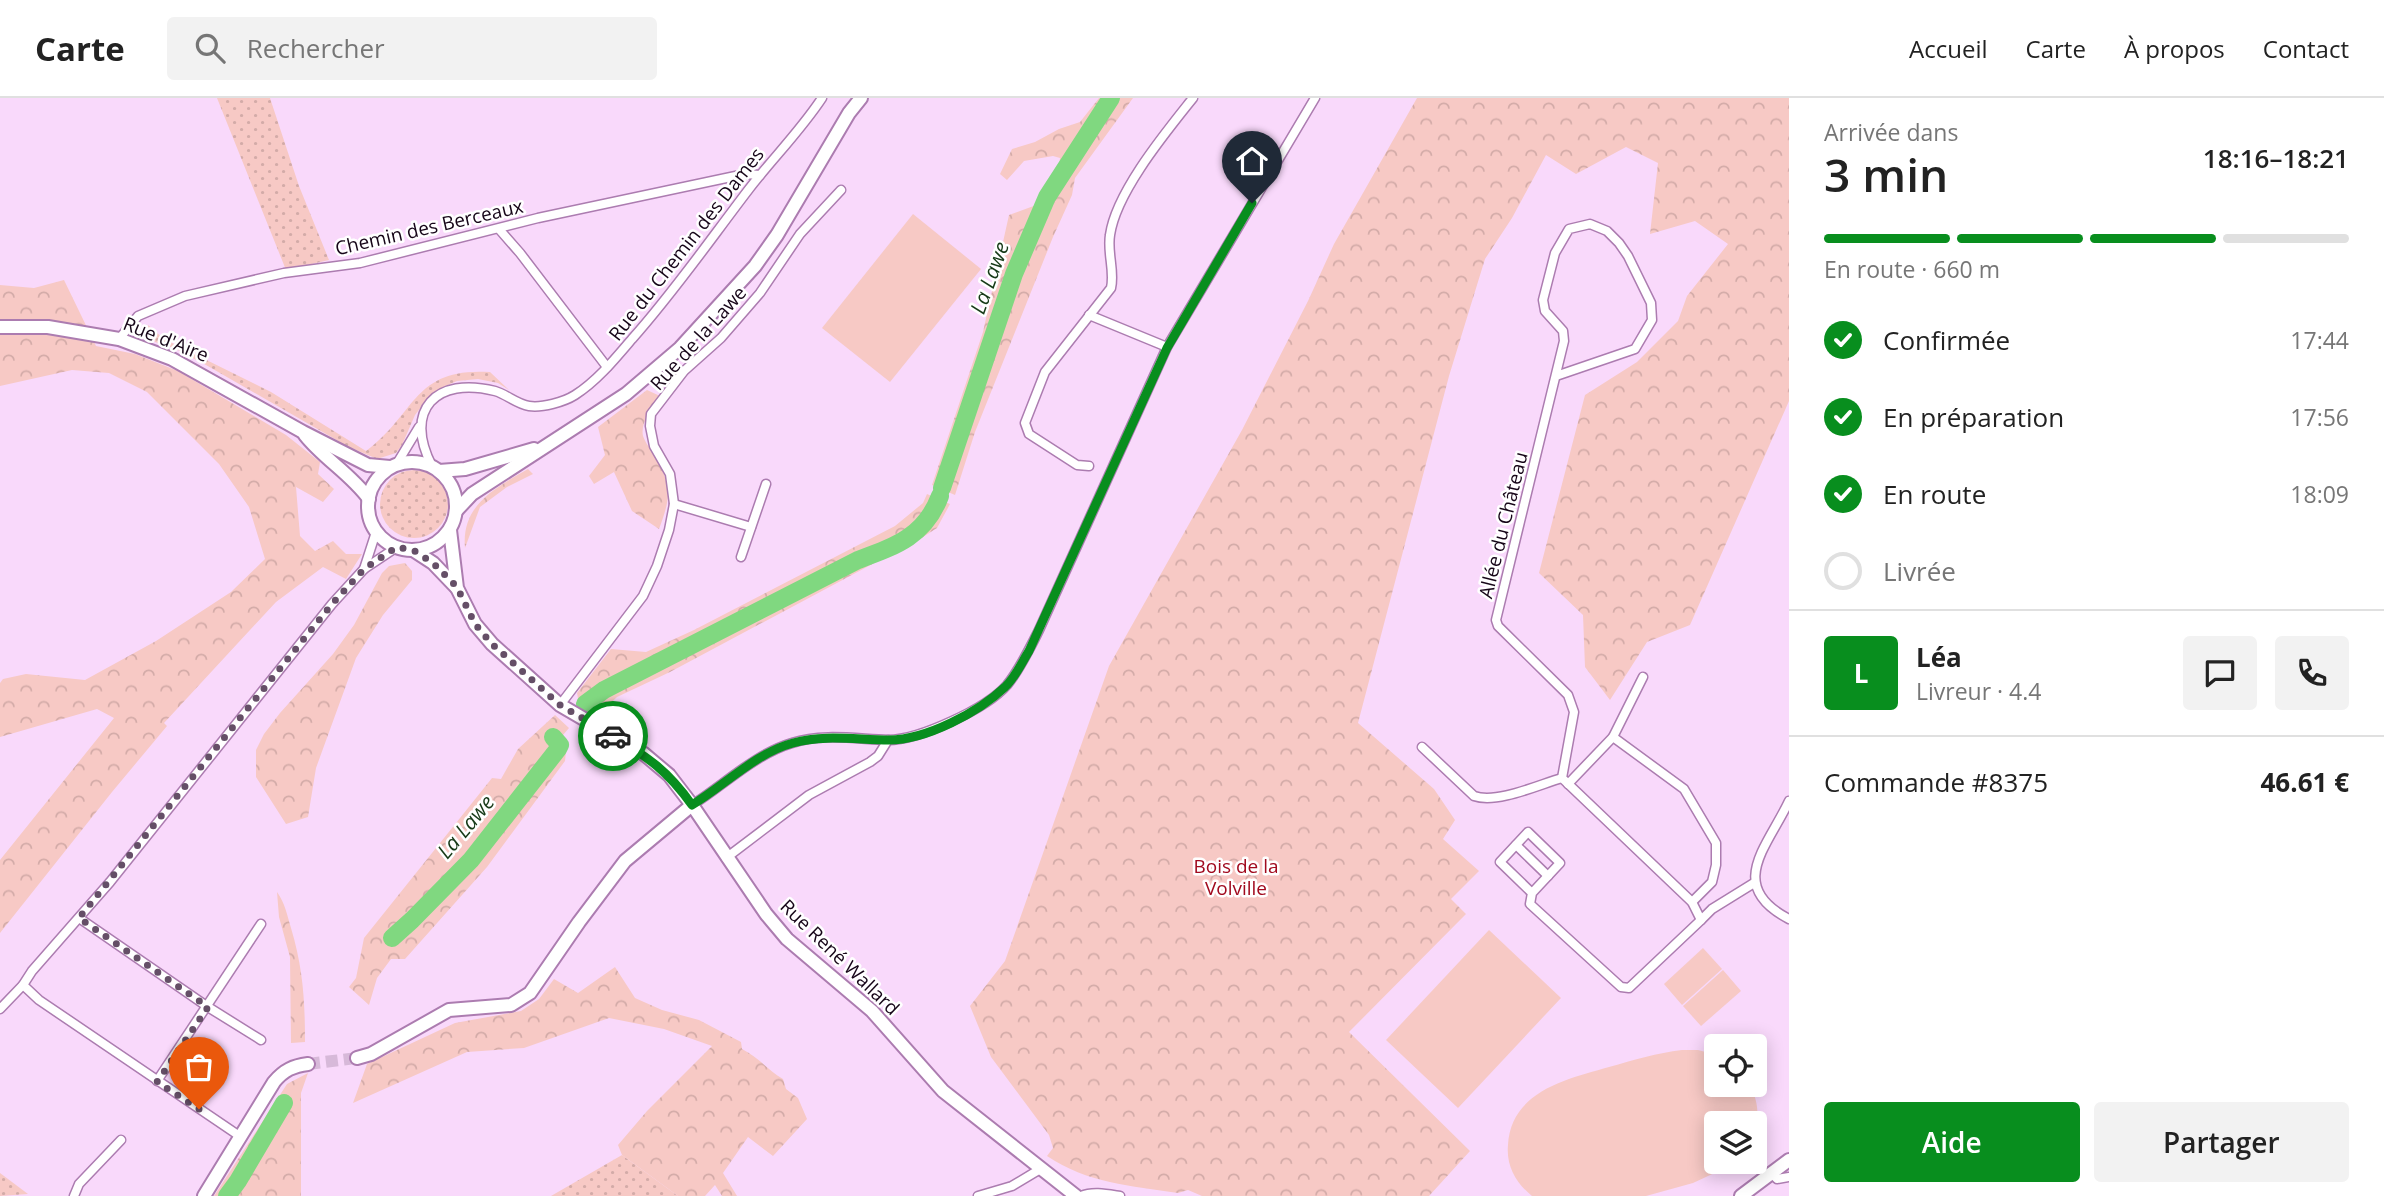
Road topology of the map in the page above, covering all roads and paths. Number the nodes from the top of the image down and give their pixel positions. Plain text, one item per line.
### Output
1 (822, 98) edge
2 (860, 98) edge
3 (1193, 98) edge
4 (1315, 98) edge
5 (760, 175) junction
6 (841, 190) dead end
7 (499, 229) junction
8 (1089, 315) junction
9 (0, 327) edge
10 (119, 339) junction
11 (1167, 348) junction
12 (607, 367) junction
13 (1556, 376) junction
14 (420, 424) junction
15 (303, 432) junction
16 (548, 445) junction
17 (393, 466) junction
18 (1089, 466) dead end
19 (436, 468) junction
20 (766, 484) dead end
21 (369, 499) junction
22 (674, 504) junction
23 (456, 512) junction
24 (751, 527) junction
25 (450, 530) junction
26 (376, 532) junction
27 (397, 547) junction
28 (413, 550) junction
29 (741, 557) dead end
30 (364, 569) junction
31 (457, 587) junction
32 (1643, 677) dead end
33 (560, 705) junction
34 (1613, 737) junction
35 (888, 740) junction
36 (1422, 747) dead end
37 (1565, 781) junction
38 (692, 805) junction
39 (1788, 805) edge
40 (1516, 845) junction
41 (726, 858) junction
42 (1548, 876) junction
43 (1754, 883) junction
44 (1532, 893) junction
45 (1692, 902) junction
46 (79, 918) junction
47 (1789, 919) edge
48 (1701, 920) junction
49 (261, 924) dead end
50 (23, 985) junction
51 (208, 1007) junction
52 (0, 1009) edge
53 (261, 1040) dead end
54 (357, 1058) tunnel mouth
55 (308, 1064) tunnel mouth
56 (157, 1082) junction
57 (241, 1137) junction
58 (121, 1140) dead end
59 (1789, 1160) edge
60 (1042, 1168) junction
61 (1771, 1173) junction
62 (1789, 1177) edge
63 (74, 1196) edge
64 (204, 1196) edge
65 (978, 1196) edge
66 (1079, 1196) edge
67 (1120, 1196) edge
68 (1741, 1196) edge

1 - 5 street, Rue du Chemin des Dames
2 - 16 main road
3 - 8 street
4 - 11 street
5 - 7 street, Chemin des Berceaux
5 - 12 street, Rue du Chemin des Dames
6 - 22 street, Rue de la Lawe
7 - 10 street, Chemin des Berceaux
7 - 12 street
8 - 11 street
8 - 18 street
9 - 10 main road, Rue d'Aire
10 - 15 main road, Rue d'Aire
11 - 35 street
12 - 14 street, Rue du Chemin des Dames
13 - 13 street, Allée du Château
13 - 37 street, Allée du Château
14 - 17 street, Rue du Chemin des Dames
14 - 19 street
15 - 17 main road, Rue d'Aire
15 - 21 main road, Rue d'Aire
16 - 19 main road
16 - 23 main road
17 - 19 main road
17 - 21 main road
19 - 23 main road
20 - 24 street
21 - 26 main road
22 - 24 street
22 - 33 street, Rue de la Lawe
23 - 25 main road
24 - 29 street
25 - 28 main road
25 - 31 main road
26 - 27 main road
26 - 30 street
27 - 28 main road
27 - 30 street
28 - 31 main road
30 - 46 street
31 - 33 main road
32 - 34 street
33 - 38 main road, Rue René Wallard
34 - 37 street
34 - 45 street
35 - 38 street
35 - 41 street
36 - 37 street
37 - 45 street
38 - 41 main road, Rue René Wallard
38 - 54 main road
39 - 43 street
40 - 42 street
40 - 42 street
40 - 44 street
41 - 60 main road, Rue René Wallard
42 - 44 street
43 - 47 street
43 - 48 street
44 - 48 street
45 - 48 street
46 - 50 street
46 - 51 street
49 - 51 street
50 - 52 street
50 - 56 street
51 - 53 street
51 - 56 street
55 - 57 main road
56 - 57 street
57 - 64 main road
58 - 63 street
59 - 61 main road
60 - 65 street
60 - 66 main road, Rue René Wallard
61 - 62 street
61 - 68 main road
66 - 67 street

